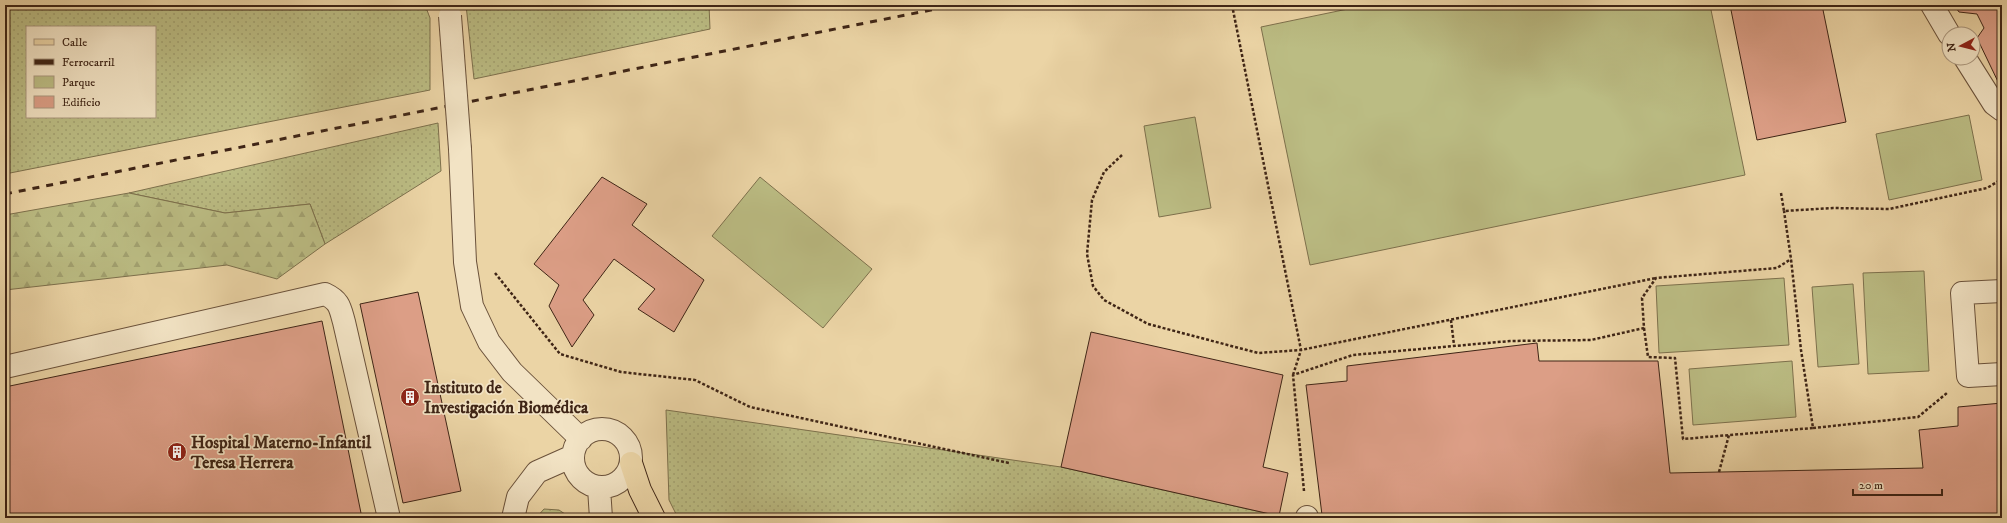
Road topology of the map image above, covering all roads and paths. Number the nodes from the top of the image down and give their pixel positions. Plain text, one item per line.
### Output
1 (1232, 5) edge
2 (1932, 5) edge
3 (448, 11) edge
4 (1944, 26) edge
5 (1970, 66) edge
6 (2002, 110) edge
7 (1122, 155) dead end
8 (2002, 179) edge
9 (1781, 193) dead end
10 (1784, 211) junction
11 (1791, 259) junction
12 (465, 262) junction
13 (1656, 278) junction
14 (2002, 291) edge
15 (1451, 320) junction
16 (1644, 328) junction
17 (1454, 345) junction
18 (1301, 350) junction
19 (5, 366) edge
20 (2002, 374) edge
21 (1293, 375) junction
22 (1968, 376) junction
23 (1813, 428) junction
24 (1729, 435) junction
25 (577, 448) junction
26 (631, 462) junction
27 (1010, 463) dead end
28 (1719, 472) dead end
29 (599, 488) junction
30 (389, 518) edge
31 (513, 518) edge
32 (601, 518) edge
33 (654, 518) edge
34 (1307, 518) edge

1 - 18 path
2 - 4 street
3 - 12 street, bridge
5 - 6 street
7 - 18 path
8 - 10 path
9 - 10 path
10 - 11 path
11 - 13 path
11 - 23 path
12 - 25 street
12 - 27 path
13 - 15 path
13 - 16 path
14 - 22 street
15 - 17 path
15 - 18 path
16 - 17 path
16 - 24 path
17 - 21 path
18 - 21 path
19 - 30 street
20 - 22 street
21 - 34 path
22 - 23 path
23 - 24 path
24 - 28 path
25 - 26 street
25 - 29 street
25 - 31 street
26 - 29 street
26 - 33 main road
29 - 32 street

